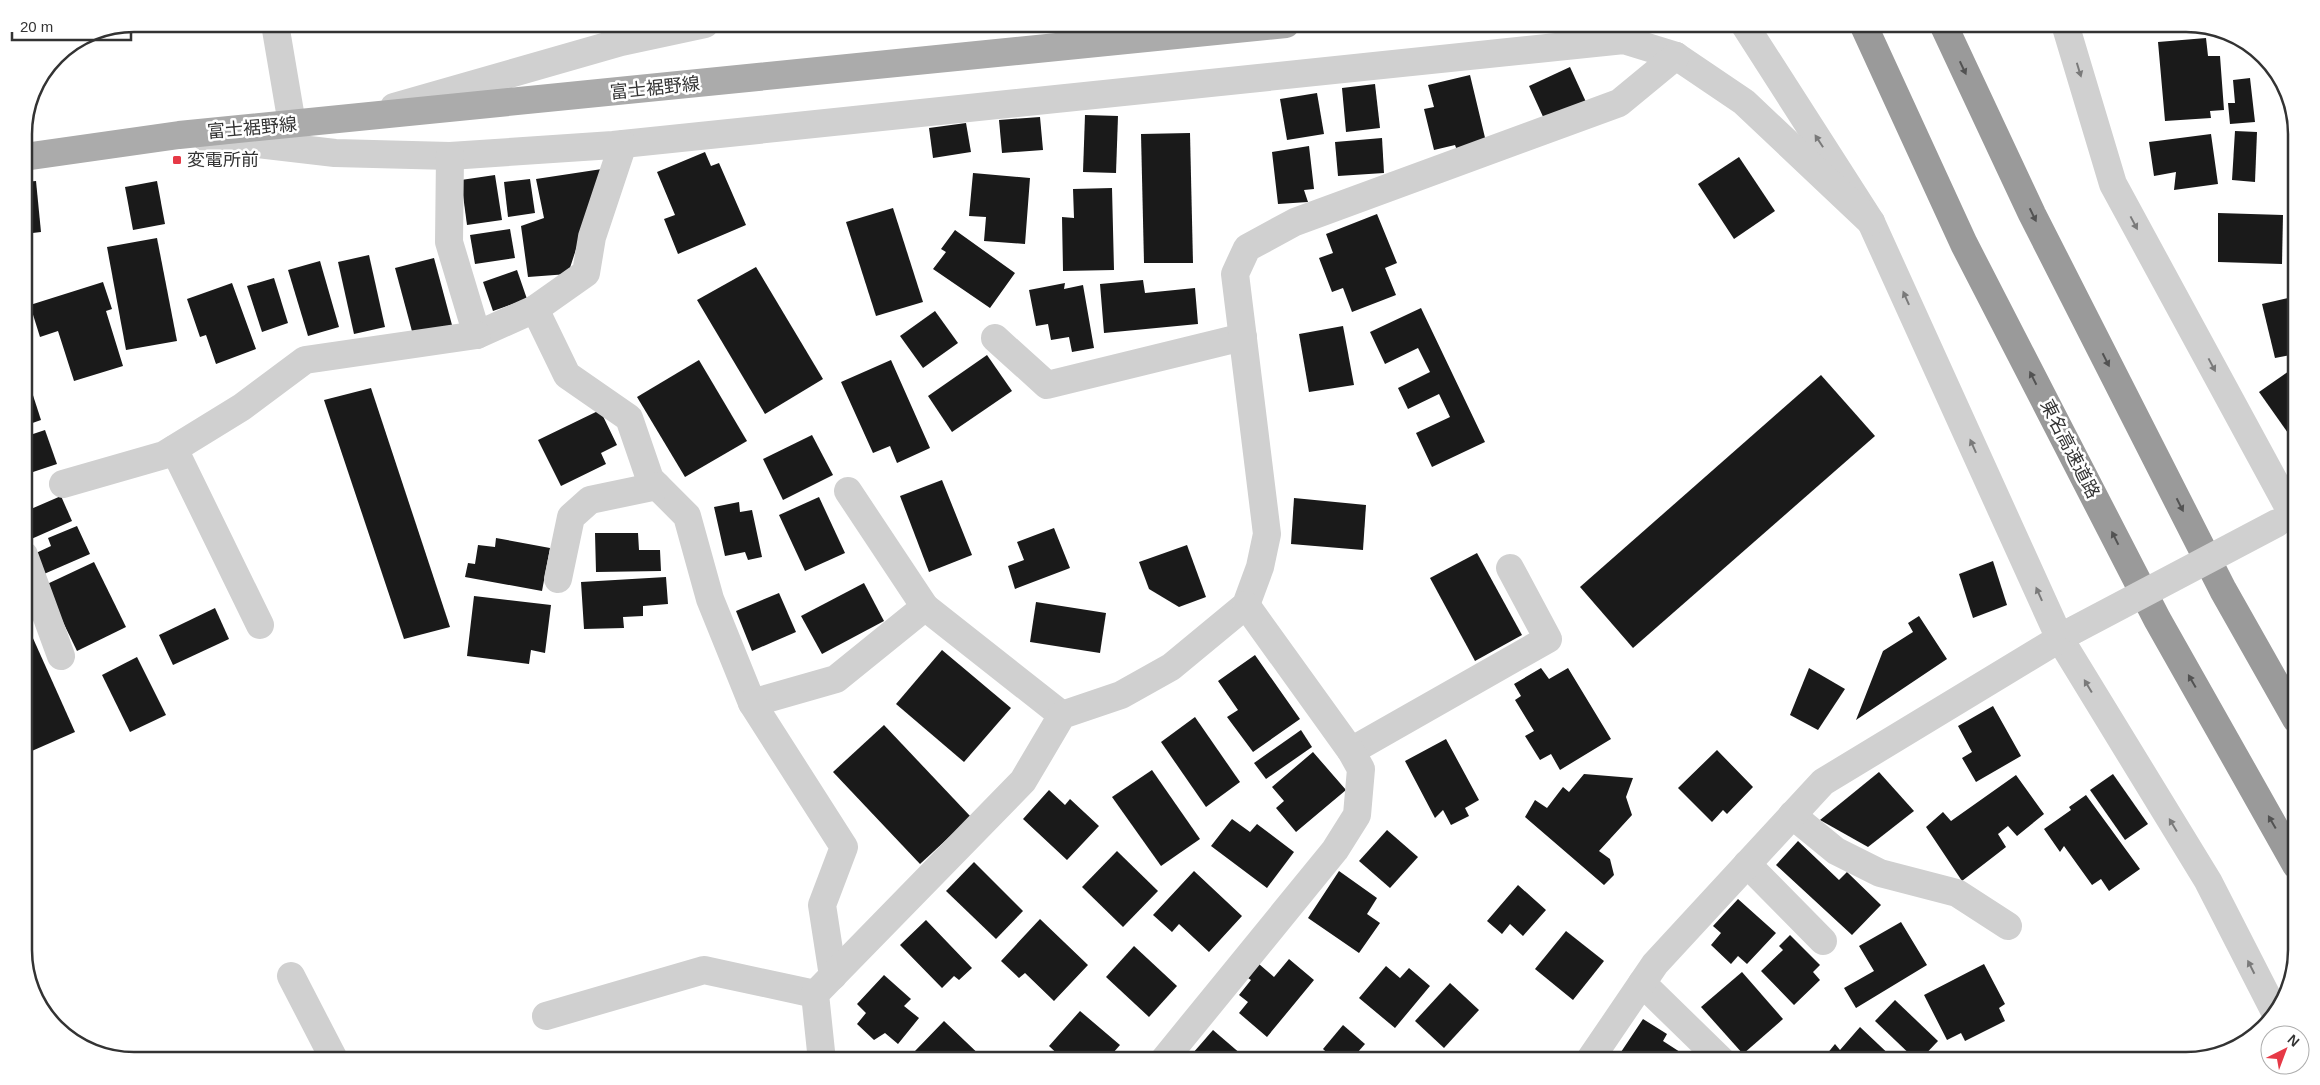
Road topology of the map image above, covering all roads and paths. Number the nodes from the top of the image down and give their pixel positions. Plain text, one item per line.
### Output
1 (277, 32) edge
2 (1207, 32) edge
3 (1749, 32) edge
4 (1866, 32) edge
5 (1947, 32) edge
6 (2067, 32) edge
7 (620, 33) edge
8 (1676, 56) junction
9 (362, 118) junction
10 (292, 124) junction
11 (178, 135) junction
12 (623, 144) junction
13 (33, 156) edge
14 (450, 156) junction
15 (1871, 222) junction
16 (535, 309) junction
17 (478, 335) junction
18 (1243, 337) junction
19 (995, 338) dead end
20 (174, 449) junction
21 (63, 484) dead end
22 (656, 486) junction
23 (848, 490) dead end
24 (2287, 511) edge
25 (2287, 520) edge
26 (1510, 568) dead end
27 (33, 580) edge
28 (558, 580) dead end
29 (1246, 605) junction
30 (925, 607) junction
31 (260, 625) dead end
32 (2068, 634) junction
33 (61, 656) dead end
34 (752, 703) junction
35 (2288, 704) edge
36 (1062, 715) junction
37 (1351, 751) junction
38 (1792, 815) junction
39 (2288, 851) edge
40 (1747, 864) junction
41 (2008, 926) dead end
42 (1823, 941) dead end
43 (291, 976) dead end
44 (1642, 983) junction
45 (824, 985) junction
46 (2271, 1005) edge
47 (546, 1016) dead end
48 (330, 1052) edge
49 (822, 1052) edge
50 (1169, 1052) edge
51 (1596, 1052) edge
52 (1713, 1052) edge

1 - 10 street
2 - 9 main road, 富士裾野線
15 -> 3 street
39 -> 4 highway, 東名高速道路
5 -> 35 highway
6 -> 24 street
7 - 9 street
8 - 12 street
8 - 15 street
8 - 18 street
9 - 10 main road, 富士裾野線
10 - 11 main road, 富士裾野線
11 - 13 main road, 富士裾野線
11 - 14 street
12 - 14 street
12 - 16 street
14 - 17 street
32 -> 15 street
16 - 17 street
16 - 22 street
17 - 20 street
18 - 19 street
18 - 29 street
20 - 21 street
20 - 31 street
22 - 28 street
22 - 34 street
23 - 30 street
25 - 32 street, bridge
26 - 37 street
27 - 33 street
29 - 36 street
29 - 37 street
30 - 34 street
30 - 36 street
32 - 38 street
46 -> 32 street
34 - 45 street
36 - 45 street
37 - 50 street
38 - 40 street
38 - 41 street
40 - 42 street
40 - 44 street
43 - 48 street
44 - 51 street
44 - 52 street
45 - 47 street
45 - 49 street

